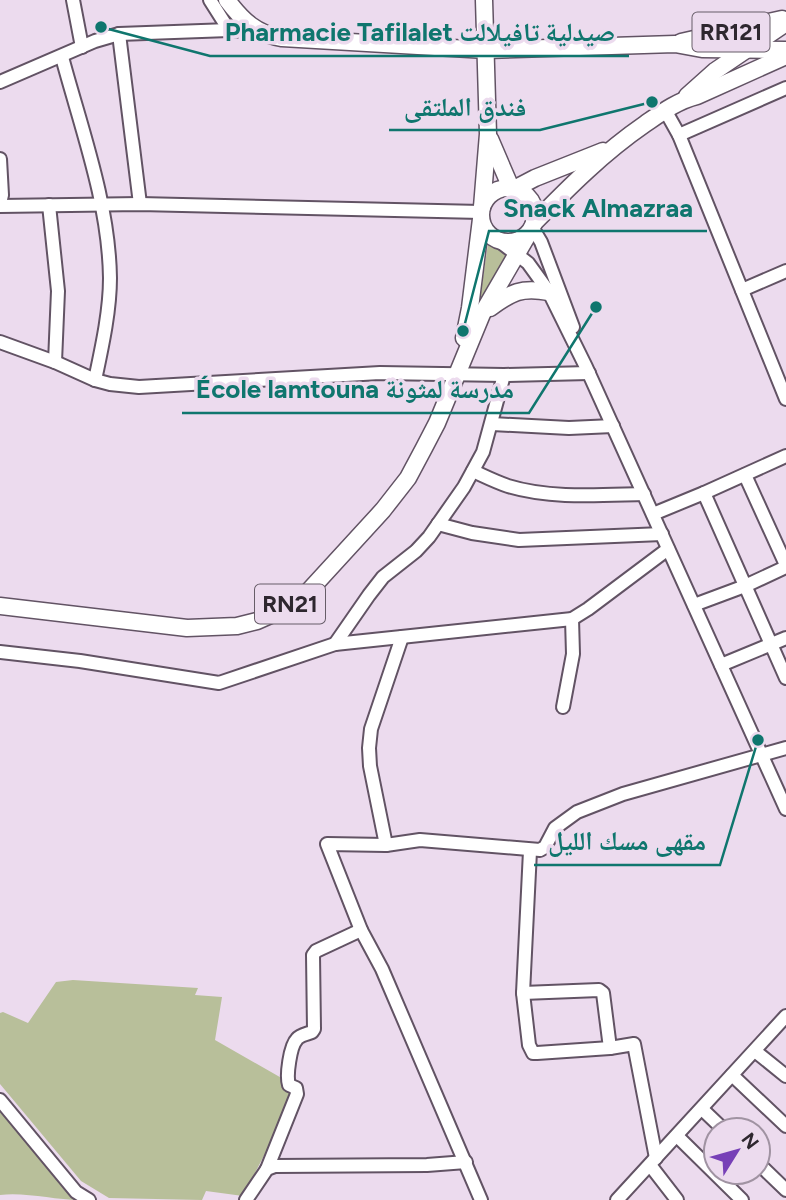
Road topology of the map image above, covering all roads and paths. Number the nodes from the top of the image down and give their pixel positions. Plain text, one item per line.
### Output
1 (73, 0) edge
2 (210, 0) edge
3 (227, 0) edge
4 (484, 0) edge
5 (786, 22) edge
6 (229, 30) junction
7 (260, 32) junction
8 (119, 34) junction
9 (786, 35) edge
10 (675, 44) junction
11 (82, 47) junction
12 (486, 50) junction
13 (786, 50) edge
14 (744, 51) junction
15 (786, 56) edge
16 (62, 57) junction
17 (0, 82) edge
18 (786, 88) edge
19 (684, 100) junction
20 (665, 110) junction
21 (488, 134) junction
22 (679, 135) junction
23 (612, 147) junction
24 (0, 159) edge
25 (513, 189) junction
26 (101, 204) junction
27 (140, 204) junction
28 (0, 205) edge
29 (50, 205) junction
30 (481, 213) junction
31 (532, 228) junction
32 (499, 241) junction
33 (518, 254) junction
34 (786, 271) edge
35 (742, 290) junction
36 (548, 292) junction
37 (482, 314) junction
38 (0, 342) edge
39 (55, 362) junction
40 (457, 370) junction
41 (587, 370) junction
42 (504, 375) junction
43 (95, 380) junction
44 (786, 399) edge
45 (492, 424) junction
46 (613, 426) junction
47 (786, 456) edge
48 (473, 471) junction
49 (745, 475) junction
50 (644, 494) junction
51 (704, 494) junction
52 (653, 514) junction
53 (438, 524) junction
54 (662, 534) junction
55 (668, 549) junction
56 (786, 566) edge
57 (745, 586) junction
58 (694, 605) junction
59 (0, 606) edge
60 (572, 618) junction
61 (402, 637) junction
62 (786, 638) edge
63 (335, 644) junction
64 (771, 645) junction
65 (0, 652) edge
66 (721, 665) junction
67 (786, 678) edge
68 (563, 707) dead end
69 (786, 748) edge
70 (761, 754) junction
71 (786, 809) edge
72 (386, 845) junction
73 (530, 851) junction
74 (361, 930) junction
75 (523, 993) junction
76 (786, 1016) edge
77 (610, 1048) junction
78 (755, 1051) junction
79 (733, 1075) junction
80 (786, 1076) edge
81 (0, 1100) edge
82 (702, 1109) junction
83 (709, 1116) edge
84 (786, 1126) edge
85 (677, 1136) junction
86 (466, 1162) junction
87 (653, 1162) junction
88 (267, 1169) junction
89 (772, 1176) edge
90 (786, 1190) edge
91 (621, 1198) edge
92 (89, 1200) edge
93 (246, 1200) edge
94 (481, 1200) edge
95 (677, 1200) edge
96 (742, 1200) edge

1 - 11 street
2 - 6 street
3 - 7 main road
4 - 12 main road, RN21
5 - 9 main road, RR121
5 - 10 main road, RR121
5 - 14 main road
6 - 7 street
6 - 8 street
7 - 12 main road, RR121
8 - 11 street
8 - 27 street
10 - 12 main road, RR121
10 - 14 main road, RR121
11 - 16 street
12 - 21 main road, RN21
13 - 14 main road, RR121
14 - 19 main road
15 - 19 main road
16 - 17 street
16 - 26 street
18 - 22 street
19 - 20 main road
20 - 22 street
20 - 23 main road
21 - 25 main road, RN21
21 - 30 main road, RN21
22 - 35 street
23 - 25 main road
23 - 31 main road
24 - 28 street
25 - 30 main road
25 - 31 main road, RN21
26 - 27 street
26 - 29 street
26 - 43 street
27 - 30 street
28 - 29 street
29 - 39 street
30 - 32 main road
30 - 40 main road, RN21
31 - 32 main road
31 - 33 main road, RN21
31 - 41 street
32 - 33 street
33 - 36 street
33 - 37 main road, RN21
34 - 35 street
35 - 44 street
36 - 37 main road
36 - 41 street
37 - 40 main road, RN21
38 - 39 street
39 - 43 street
40 - 42 street
40 - 43 street
40 - 59 main road, RN21
41 - 42 street
41 - 46 street
42 - 45 street
45 - 46 street
45 - 48 street
46 - 50 street
47 - 49 street
48 - 50 street
48 - 53 street
49 - 51 street
49 - 56 street
50 - 52 street
51 - 52 street
51 - 57 street
52 - 54 street
53 - 54 street
53 - 63 street
54 - 55 street
55 - 58 street
55 - 60 street
56 - 57 street
57 - 58 street
57 - 64 street
58 - 66 street
60 - 61 street
60 - 68 street
61 - 63 street
61 - 72 street
62 - 64 street
63 - 65 street
64 - 66 street
64 - 67 street
66 - 70 street
69 - 70 street
70 - 71 street
70 - 73 street
72 - 73 street
72 - 74 street
73 - 75 street
74 - 86 street
74 - 88 street
75 - 77 street
75 - 77 street
76 - 78 street
77 - 87 street
78 - 79 street
78 - 80 street
79 - 82 street
79 - 84 street
81 - 92 street
82 - 83 street
82 - 85 street
85 - 87 street
85 - 96 street
86 - 88 street
86 - 94 street
87 - 91 street
87 - 95 street
88 - 93 street
89 - 90 street

